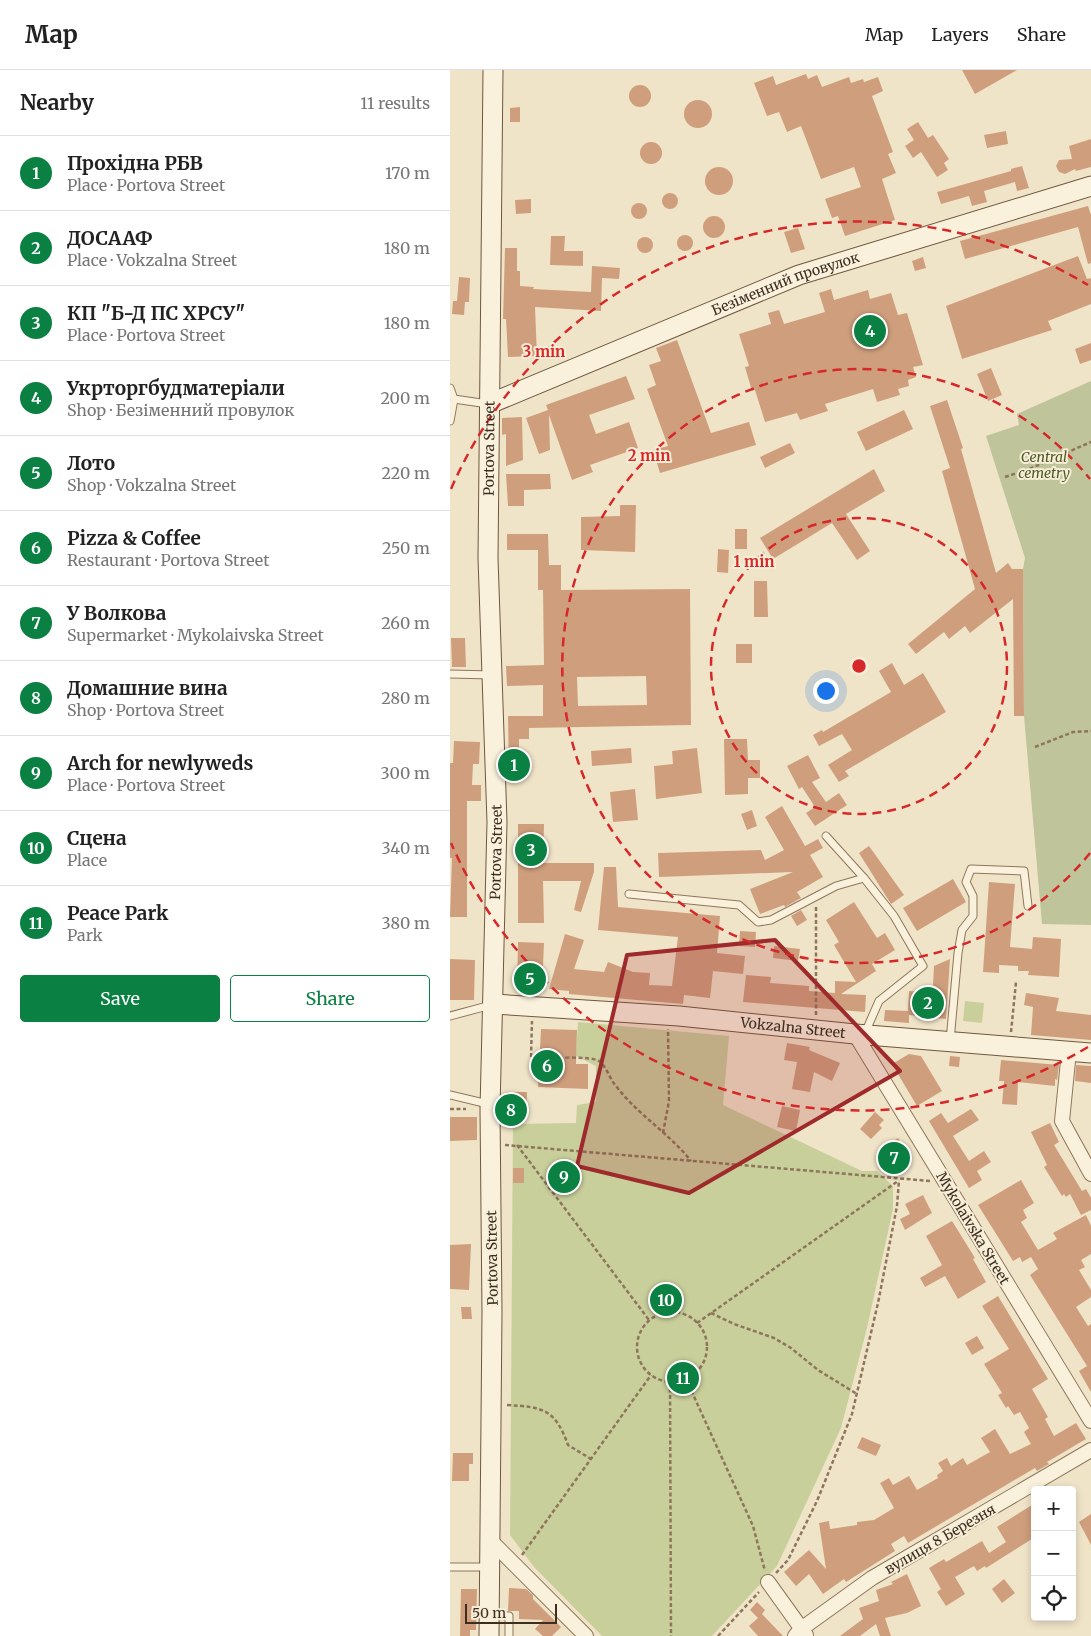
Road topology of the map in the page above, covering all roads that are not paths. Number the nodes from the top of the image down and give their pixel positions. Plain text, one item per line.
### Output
1 (493, 70) edge
2 (1091, 186) edge
3 (450, 388) edge
4 (454, 399) junction
5 (489, 404) junction
6 (450, 421) edge
7 (450, 674) edge
8 (492, 675) junction
9 (826, 836) dead end
10 (864, 878) junction
11 (629, 894) dead end
12 (1028, 906) dead end
13 (494, 1004) junction
14 (450, 1016) edge
15 (860, 1035) junction
16 (950, 1042) junction
17 (1069, 1050) junction
18 (1091, 1052) edge
19 (450, 1095) edge
20 (490, 1105) junction
21 (1091, 1174) edge
22 (1091, 1421) edge
23 (1091, 1450) edge
24 (489, 1539) junction
25 (450, 1567) edge
26 (489, 1567) junction
27 (768, 1582) road end
28 (489, 1615) junction
29 (801, 1634) edge
30 (489, 1636) edge
31 (509, 1636) edge
32 (586, 1636) edge

1 - 5 main road, Portova Street
2 - 5 main road, Безіменний провулок
3 - 4 lane
4 - 5 lane
4 - 6 lane
5 - 8 main road, Portova Street
7 - 8 lane
8 - 13 main road, Portova Street
9 - 10 lane
10 - 11 lane
10 - 15 lane
12 - 16 lane
13 - 14 lane
13 - 15 main road, Vokzalna Street
13 - 20 main road, Portova Street
15 - 16 main road, Vokzalna Street
15 - 22 street, Mykolaivska Street
16 - 17 main road, Vokzalna Street
17 - 18 main road, Vokzalna Street
17 - 21 street
19 - 20 lane
20 - 24 main road, Portova Street
23 - 29 street, вулиця 8 Березня
24 - 26 main road, Portova Street
24 - 32 street
25 - 26 lane
26 - 28 main road, Portova Street
27 - 29 street
28 - 30 main road, Portova Street
28 - 31 lane

